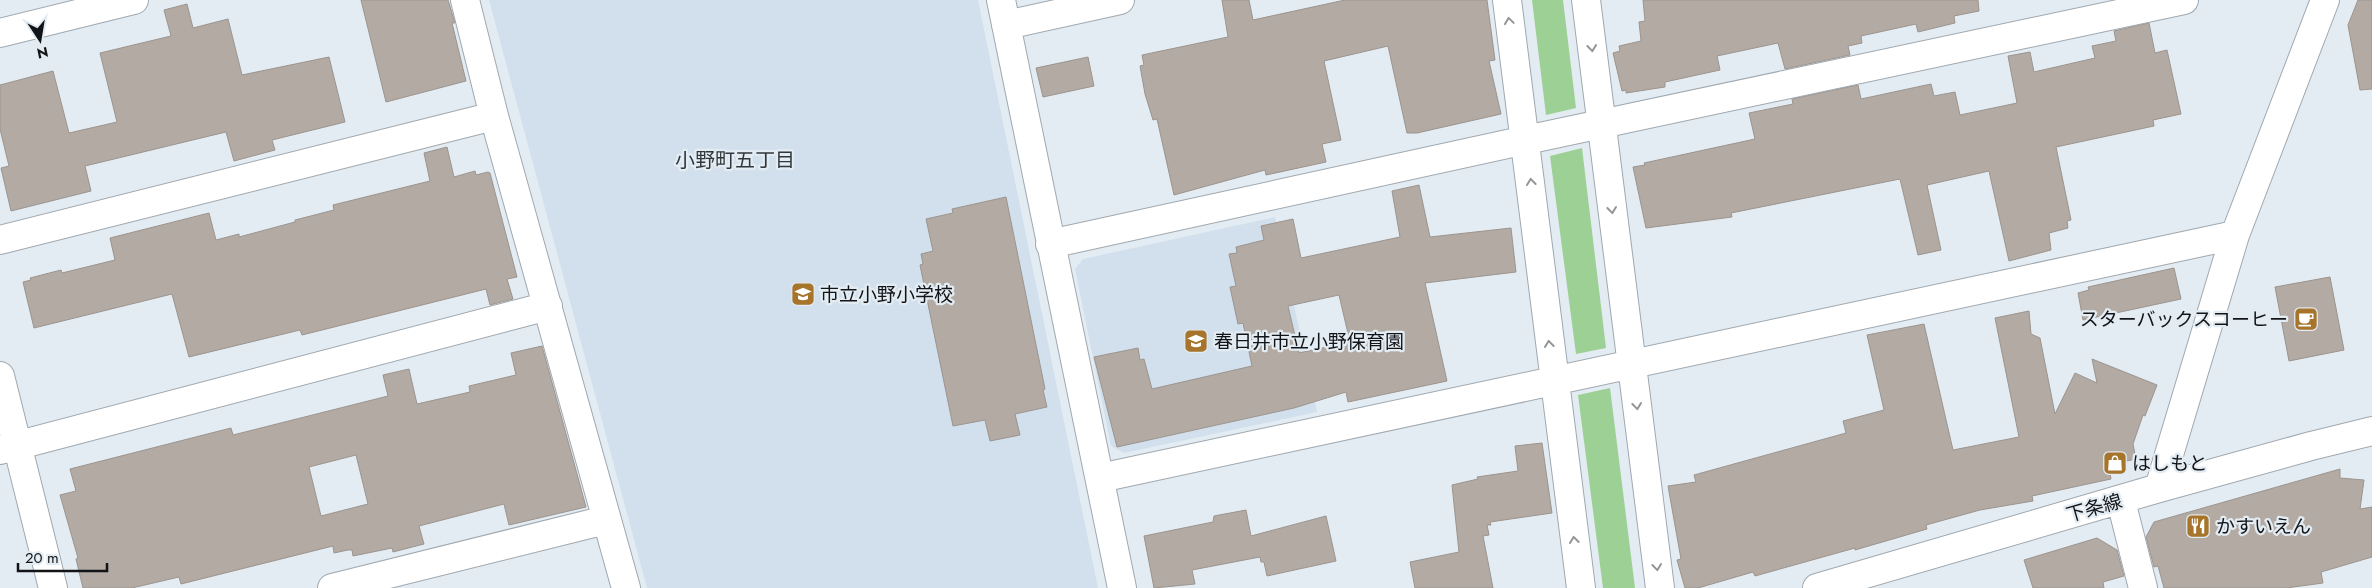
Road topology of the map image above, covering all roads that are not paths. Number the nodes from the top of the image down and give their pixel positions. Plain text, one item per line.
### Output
1 (134, 0) edge
2 (465, 0) edge
3 (1120, 0) edge
4 (1506, 0) edge
5 (1586, 0) edge
6 (2184, 0) edge
7 (2325, 0) edge
8 (1004, 12) edge
9 (0, 34) edge
10 (494, 116) junction
11 (1601, 124) junction
12 (1526, 140) junction
13 (2235, 235) junction
14 (0, 240) edge
15 (1050, 244) junction
16 (548, 306) junction
17 (1632, 364) junction
18 (0, 376) edge
19 (1554, 380) junction
20 (2372, 431) edge
21 (8, 448) edge
22 (1100, 478) junction
23 (2159, 488) junction
24 (2122, 500) junction
25 (606, 520) junction
26 (53, 588) edge
27 (332, 588) edge
28 (626, 588) edge
29 (1122, 588) edge
30 (1581, 588) edge
31 (1660, 588) edge
32 (1817, 588) edge
33 (2142, 588) edge

1 - 9 street
2 - 10 street
3 - 8 street
12 -> 4 street
5 -> 11 street
6 - 11 street
7 - 13 street
8 - 15 street
10 - 14 street
10 - 16 street
11 - 12 street
11 -> 17 street
12 - 15 street
19 -> 12 street
13 - 17 street
13 - 23 street
15 - 22 street
16 - 21 street
16 - 25 street
17 - 19 street
17 -> 31 street
18 - 21 street
19 - 22 street
30 -> 19 street
20 - 23 street, 下条線
21 - 26 street
22 - 29 street
23 - 24 street, 下条線
24 - 32 street, 下条線
24 - 33 street
25 - 27 street
25 - 28 street

